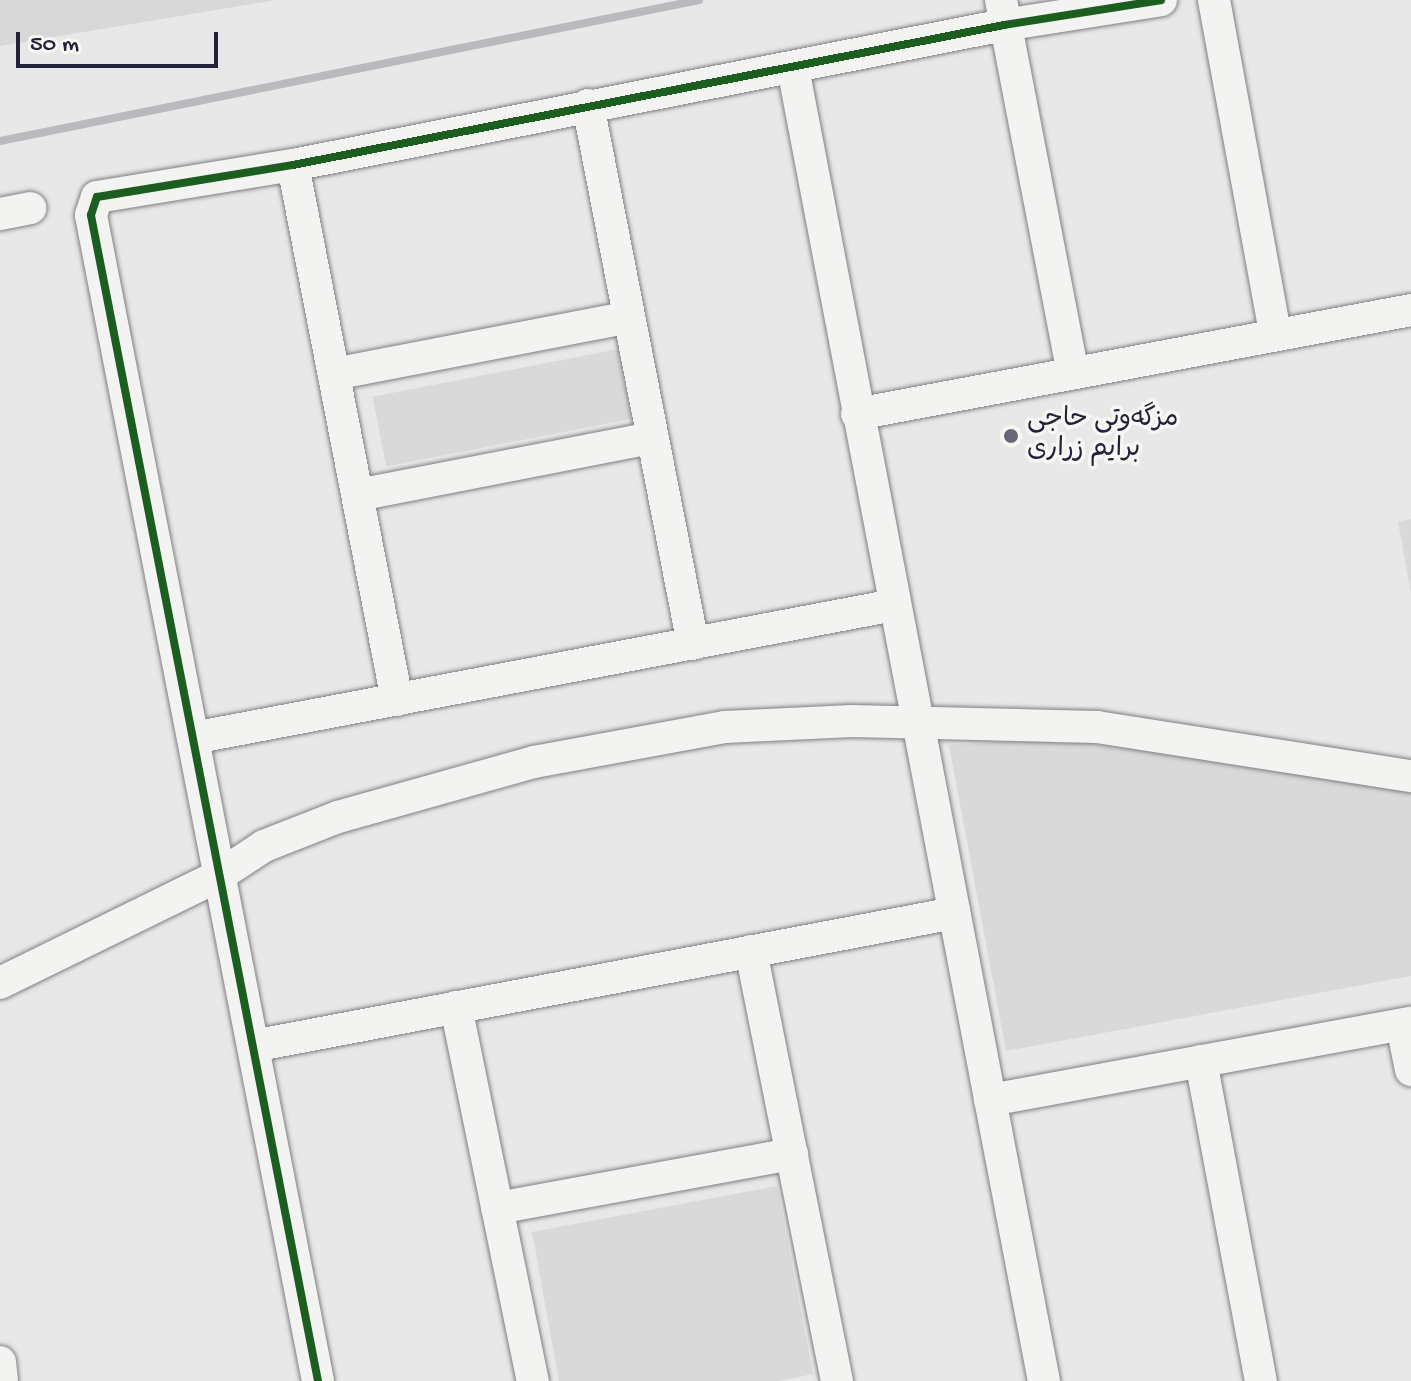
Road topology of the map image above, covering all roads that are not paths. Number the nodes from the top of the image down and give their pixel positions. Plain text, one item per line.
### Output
1 (1161, 0) edge
2 (1214, 0) edge
3 (1002, 12) edge
4 (793, 68) junction
5 (588, 105) junction
6 (293, 165) junction
7 (1411, 310) edge
8 (629, 317) junction
9 (1275, 334) junction
10 (1073, 373) junction
11 (334, 374) junction
12 (857, 414) junction
13 (652, 438) junction
14 (358, 495) junction
15 (894, 605) junction
16 (693, 644) junction
17 (397, 700) junction
18 (917, 722) junction
19 (193, 738) junction
20 (1411, 776) edge
21 (220, 875) junction
22 (954, 913) junction
23 (751, 951) junction
24 (0, 983) edge
25 (456, 1007) junction
26 (1407, 1024) edge
27 (253, 1046) junction
28 (1201, 1061) junction
29 (1411, 1070) edge
30 (990, 1100) junction
31 (792, 1154) junction
32 (497, 1208) junction
33 (0, 1362) edge
34 (2, 1381) edge
35 (318, 1381) edge
36 (533, 1381) edge
37 (837, 1381) edge
38 (1044, 1381) edge
39 (1261, 1381) edge

1 - 3 street
2 - 9 street
3 - 4 street
3 - 10 street
4 - 5 street
4 - 12 street
5 - 6 street
5 - 8 street
6 - 11 street
6 - 19 street
7 - 9 street
8 - 11 street
8 - 13 street
9 - 10 street
10 - 12 street
11 - 14 street
12 - 15 street
13 - 14 street
13 - 16 street
14 - 17 street
15 - 16 street
15 - 18 street
16 - 17 street
17 - 19 street
18 - 20 street
18 - 21 street
18 - 22 street
19 - 21 street
21 - 24 street
21 - 27 street
22 - 23 street
22 - 30 street
23 - 25 street
23 - 31 street
25 - 27 street
25 - 32 street
26 - 28 street
26 - 29 street
27 - 35 street
28 - 30 street
28 - 39 street
30 - 38 street
31 - 32 street
31 - 37 street
32 - 36 street
33 - 34 street

